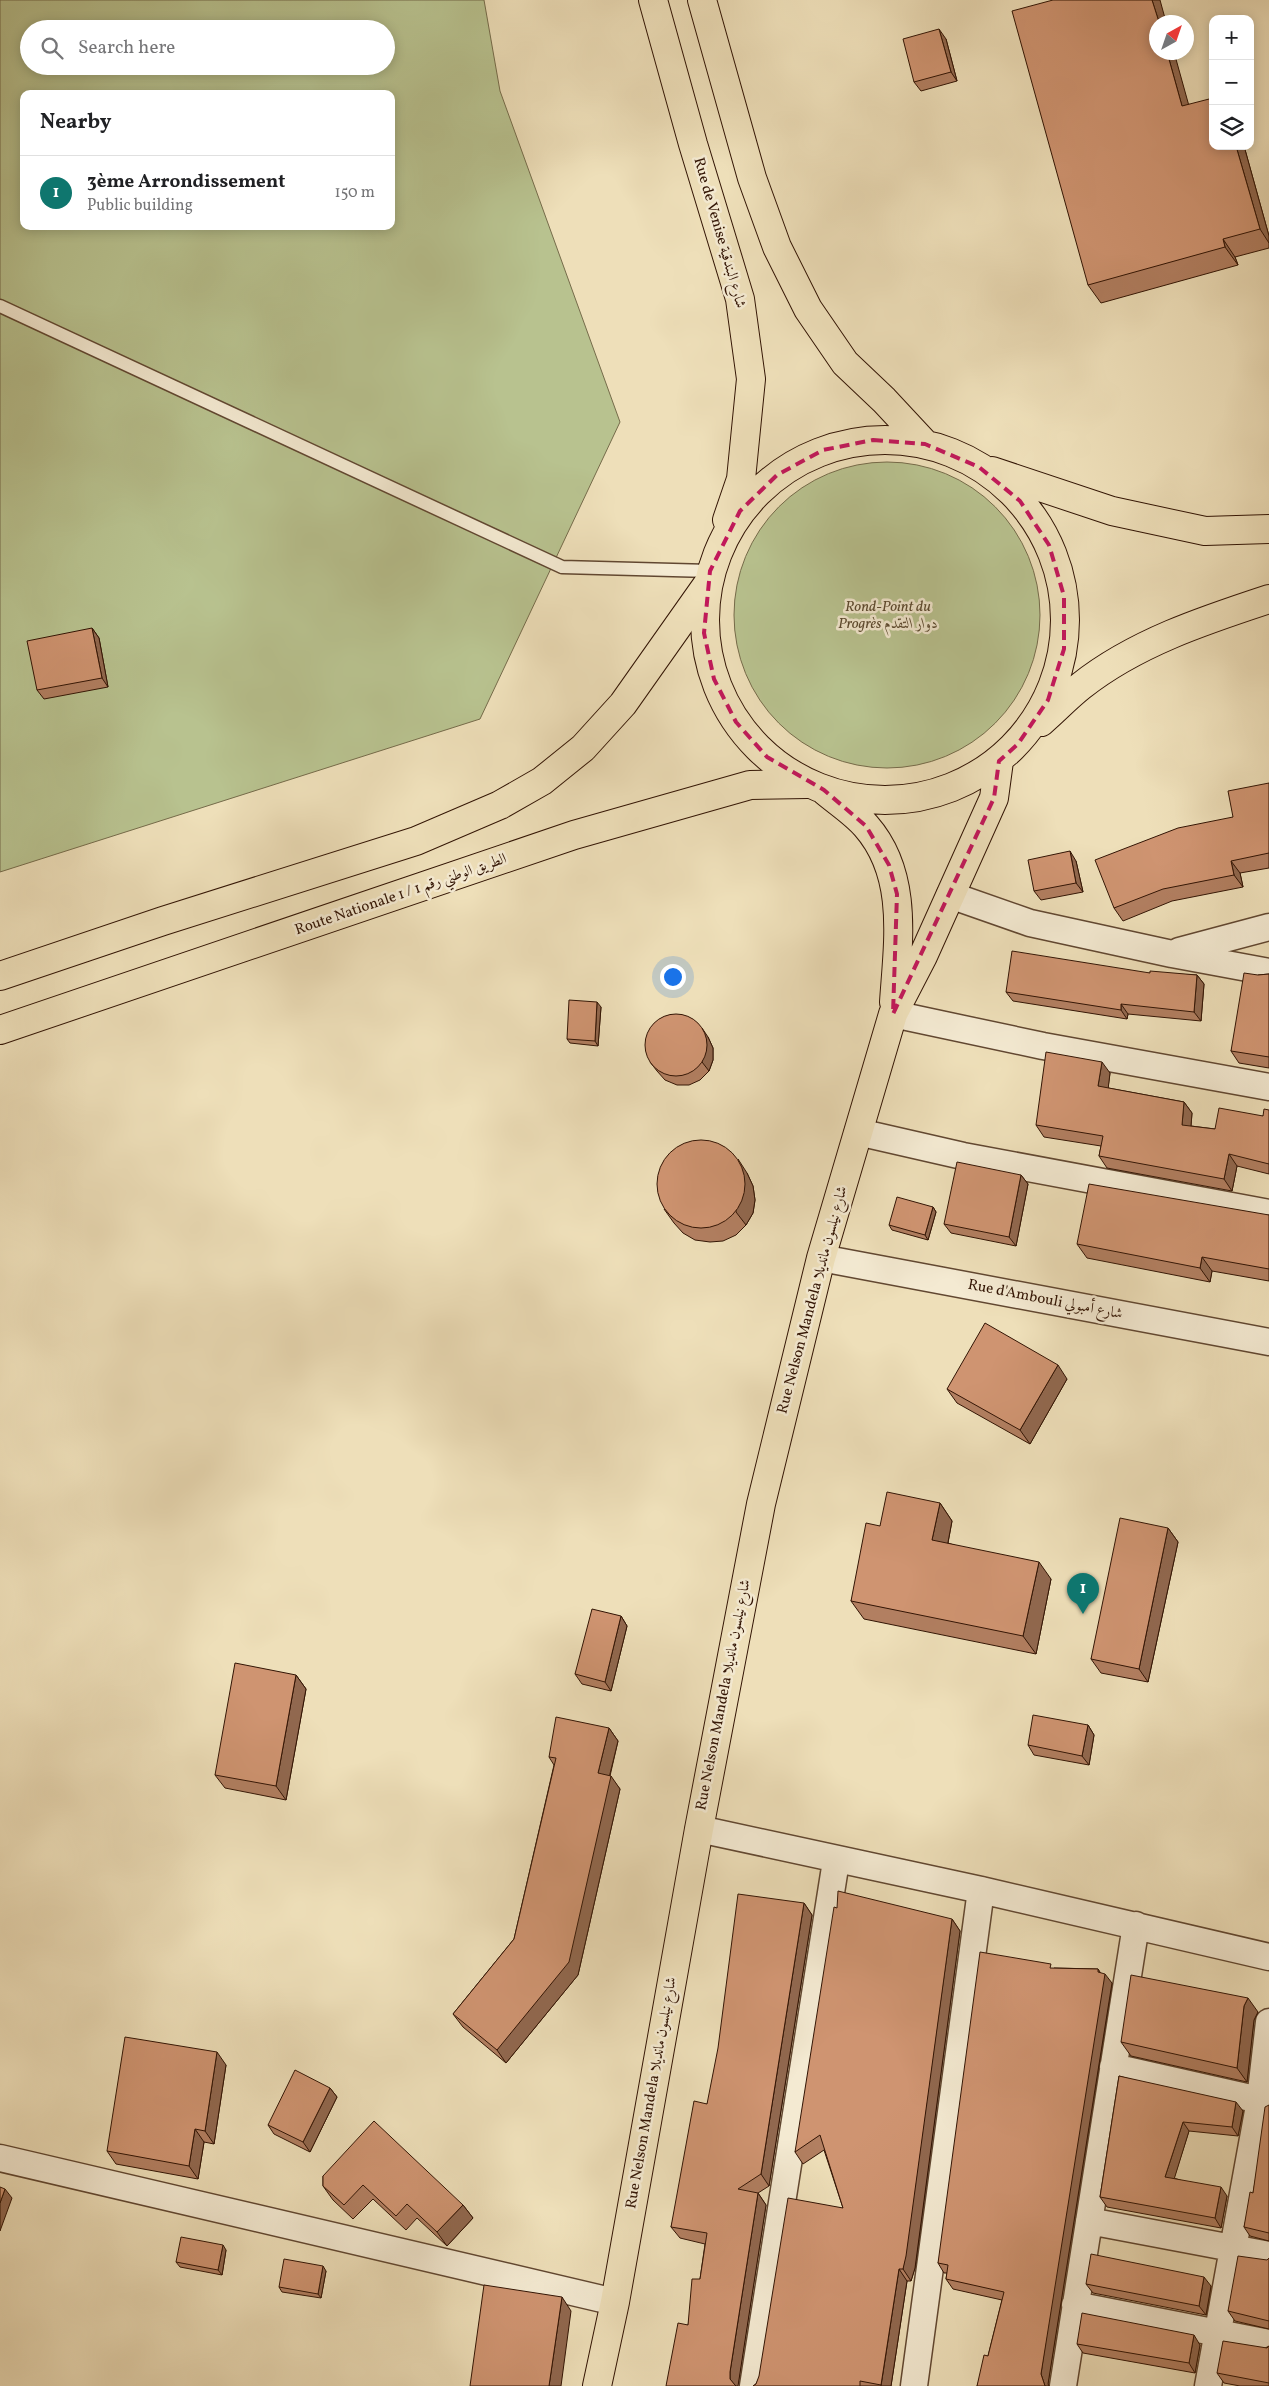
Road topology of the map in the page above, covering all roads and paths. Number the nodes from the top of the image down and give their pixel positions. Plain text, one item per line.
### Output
1 (653, 0) edge
2 (702, 0) edge
3 (0, 306) edge
4 (925, 444) junction
5 (979, 467) junction
6 (1269, 529) edge
7 (711, 571) junction
8 (1269, 599) edge
9 (1009, 752) junction
10 (816, 787) junction
11 (950, 894) junction
12 (1269, 927) edge
13 (1172, 954) junction
14 (1269, 972) edge
15 (0, 976) edge
16 (893, 1014) junction
17 (0, 1030) edge
18 (1269, 1087) edge
19 (858, 1132) junction
20 (1269, 1213) edge
21 (821, 1258) junction
22 (1269, 1342) edge
23 (699, 1829) junction
24 (836, 1860) junction
25 (981, 1890) junction
26 (1136, 1925) junction
27 (1269, 1958) edge
28 (1269, 2022) edge
29 (1113, 2067) junction
30 (1265, 2101) edge
31 (0, 2158) edge
32 (1089, 2221) junction
33 (1232, 2248) junction
34 (1269, 2255) edge
35 (615, 2302) junction
36 (1075, 2305) junction
37 (1217, 2332) junction
38 (1269, 2343) edge
39 (597, 2386) edge
40 (754, 2386) edge
41 (914, 2386) edge
42 (1063, 2386) edge
43 (1208, 2386) edge

1 - 7 main road, Rue de Venise شارع البندقية
2 - 4 main road
3 - 7 lane
4 - 5 main road
4 - 7 main road
5 - 6 main road
5 - 9 main road
7 - 10 main road
7 - 15 main road
8 - 9 main road
9 - 10 main road
9 - 11 main road, Rue Nelson Mandela شارع نيلسون مانديلا
10 - 16 main road, Rue Nelson Mandela شارع نيلسون مانديلا
10 - 17 main road, Route Nationale 1 / الطريق الوطني رقم 1
11 - 13 street
11 - 16 main road, Rue Nelson Mandela شارع نيلسون مانديلا
12 - 13 street
13 - 14 street
16 - 18 street
16 - 19 main road, Rue Nelson Mandela شارع نيلسون مانديلا
19 - 20 street
19 - 21 main road, Rue Nelson Mandela شارع نيلسون مانديلا
21 - 22 street, Rue d'Ambouli شارع أمبولي
21 - 23 main road, Rue Nelson Mandela شارع نيلسون مانديلا
23 - 24 street
23 - 35 main road, Rue Nelson Mandela شارع نيلسون مانديلا
24 - 25 street
24 - 40 street
25 - 26 street
25 - 41 street
26 - 27 street
26 - 29 street
28 - 30 street
29 - 30 street
29 - 32 street
30 - 33 street
31 - 35 street
32 - 33 street
32 - 36 street
33 - 34 street
33 - 37 street
35 - 39 main road, Rue Nelson Mandela شارع نيلسون مانديلا
36 - 37 street
36 - 42 street
37 - 38 street
37 - 43 street

